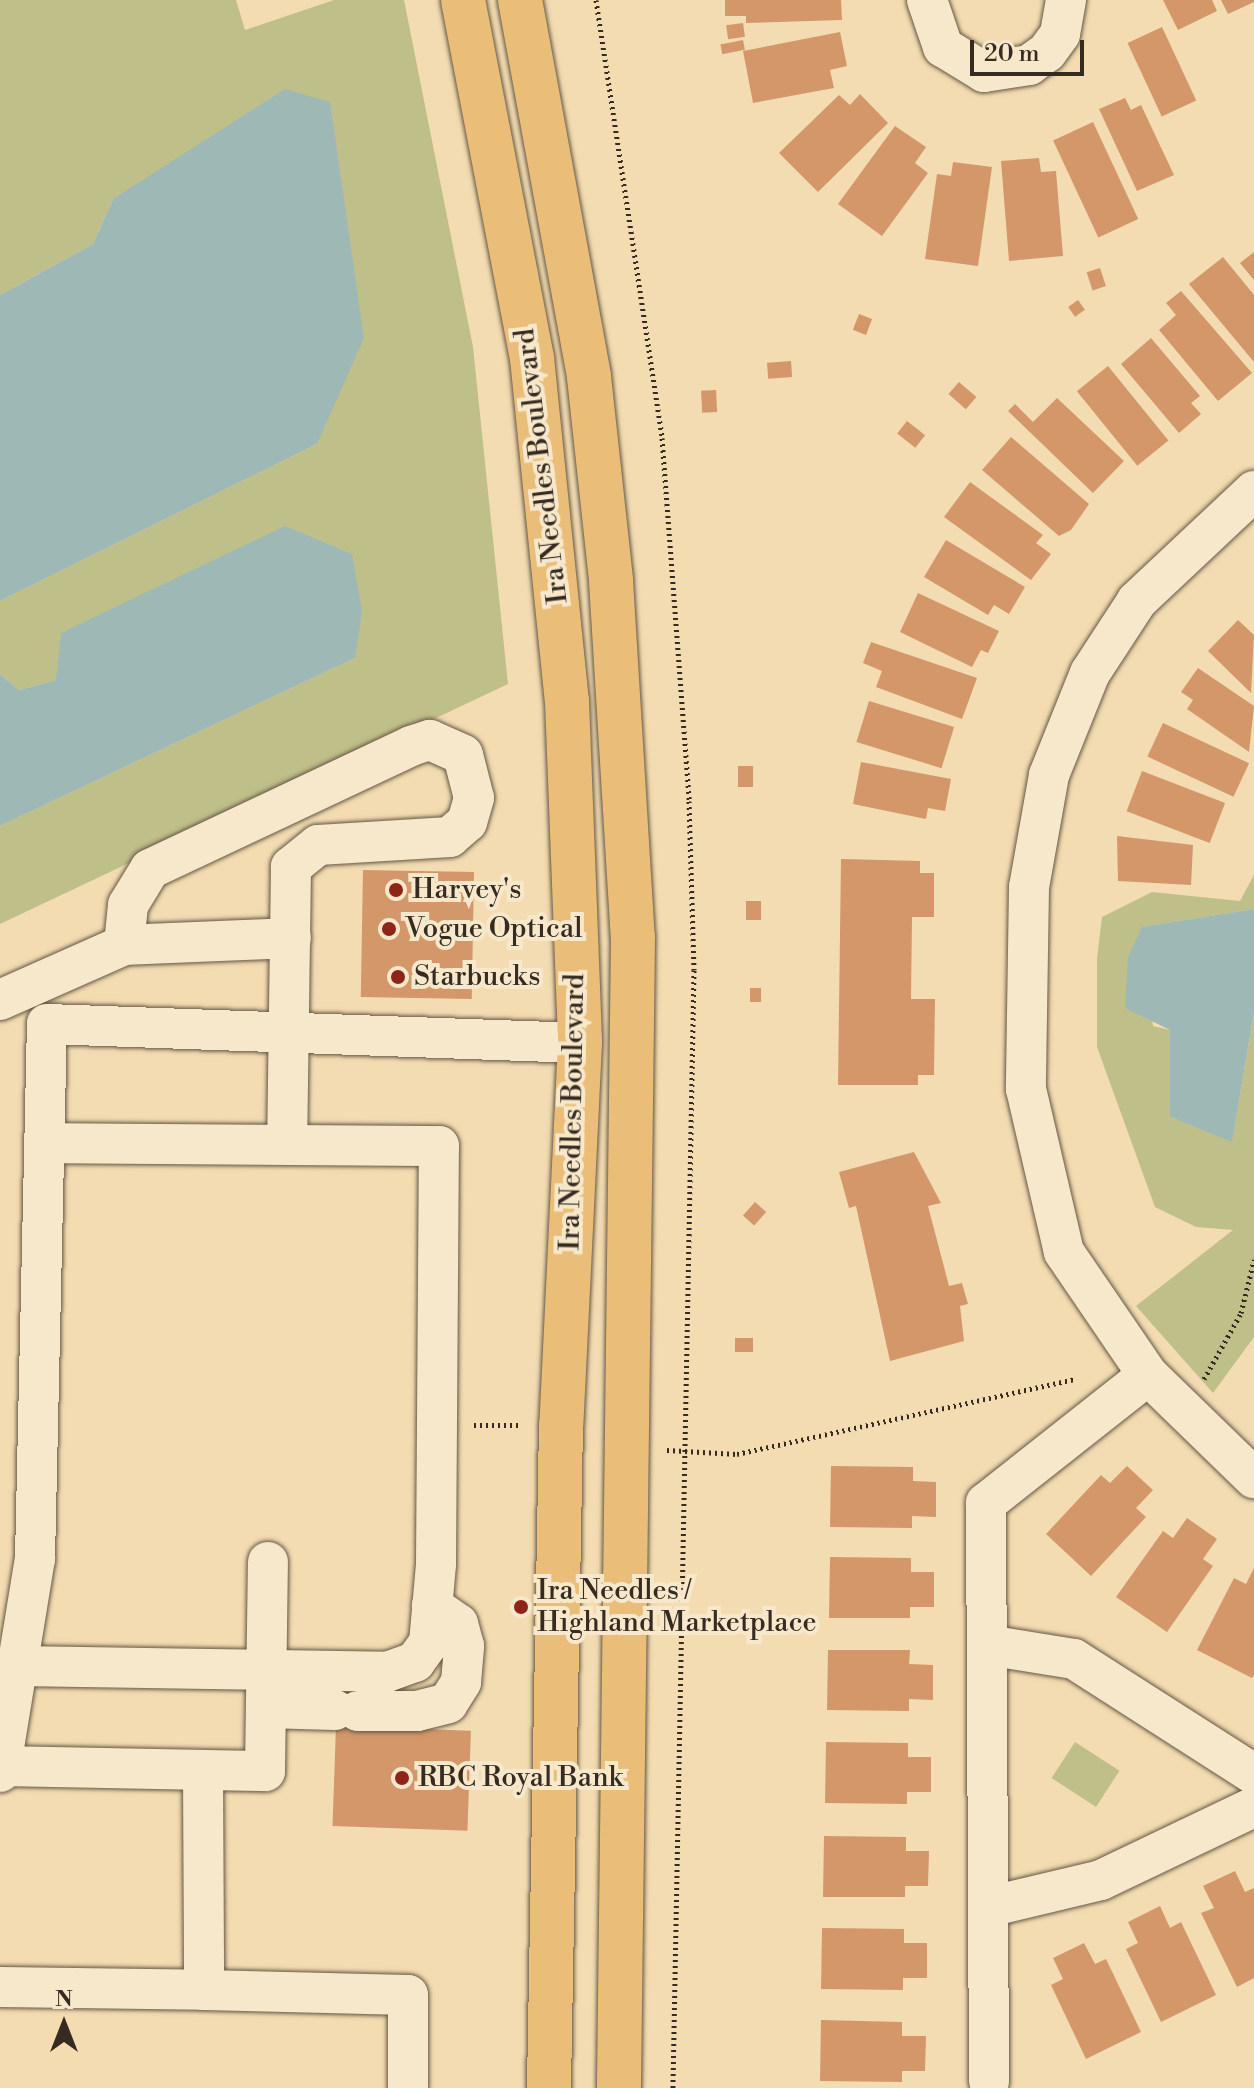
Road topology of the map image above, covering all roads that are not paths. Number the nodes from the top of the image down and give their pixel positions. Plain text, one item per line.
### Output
1 (463, 0) edge
2 (520, 0) edge
3 (927, 0) edge
4 (1066, 0) edge
5 (1254, 491) edge
6 (291, 938) junction
7 (124, 945) junction
8 (47, 978) junction
9 (0, 1000) edge
10 (47, 1024) junction
11 (289, 1033) junction
12 (580, 1043) junction
13 (45, 1143) junction
14 (287, 1145) junction
15 (1148, 1375) junction
16 (1254, 1478) edge
17 (268, 1562) dead end
18 (432, 1606) junction
19 (987, 1645) junction
20 (17, 1666) junction
21 (267, 1668) junction
22 (266, 1708) junction
23 (0, 1769) edge
24 (203, 1772) junction
25 (1254, 1774) edge
26 (1254, 1807) edge
27 (988, 1907) junction
28 (0, 1987) edge
29 (204, 1990) junction
30 (989, 2081) dead end
31 (408, 2088) edge
32 (549, 2088) edge
33 (619, 2088) edge

1 - 12 main road, Ira Needles Boulevard
2 - 33 main road, Ira Needles Boulevard
3 - 4 street
5 - 15 street
6 - 7 street
6 - 7 street
6 - 11 street
7 - 8 street
8 - 9 street
8 - 10 street
10 - 11 street
10 - 13 street
11 - 12 street
11 - 14 street
12 - 32 main road, Ira Needles Boulevard
13 - 14 street
13 - 20 street
14 - 18 street
15 - 16 street
15 - 19 street
17 - 21 street
18 - 21 street
18 - 22 street
19 - 25 street
19 - 27 street
20 - 21 street
20 - 23 street
21 - 22 street
22 - 24 street
23 - 24 street
24 - 29 street
26 - 27 street
27 - 30 street
28 - 29 street
29 - 31 street

